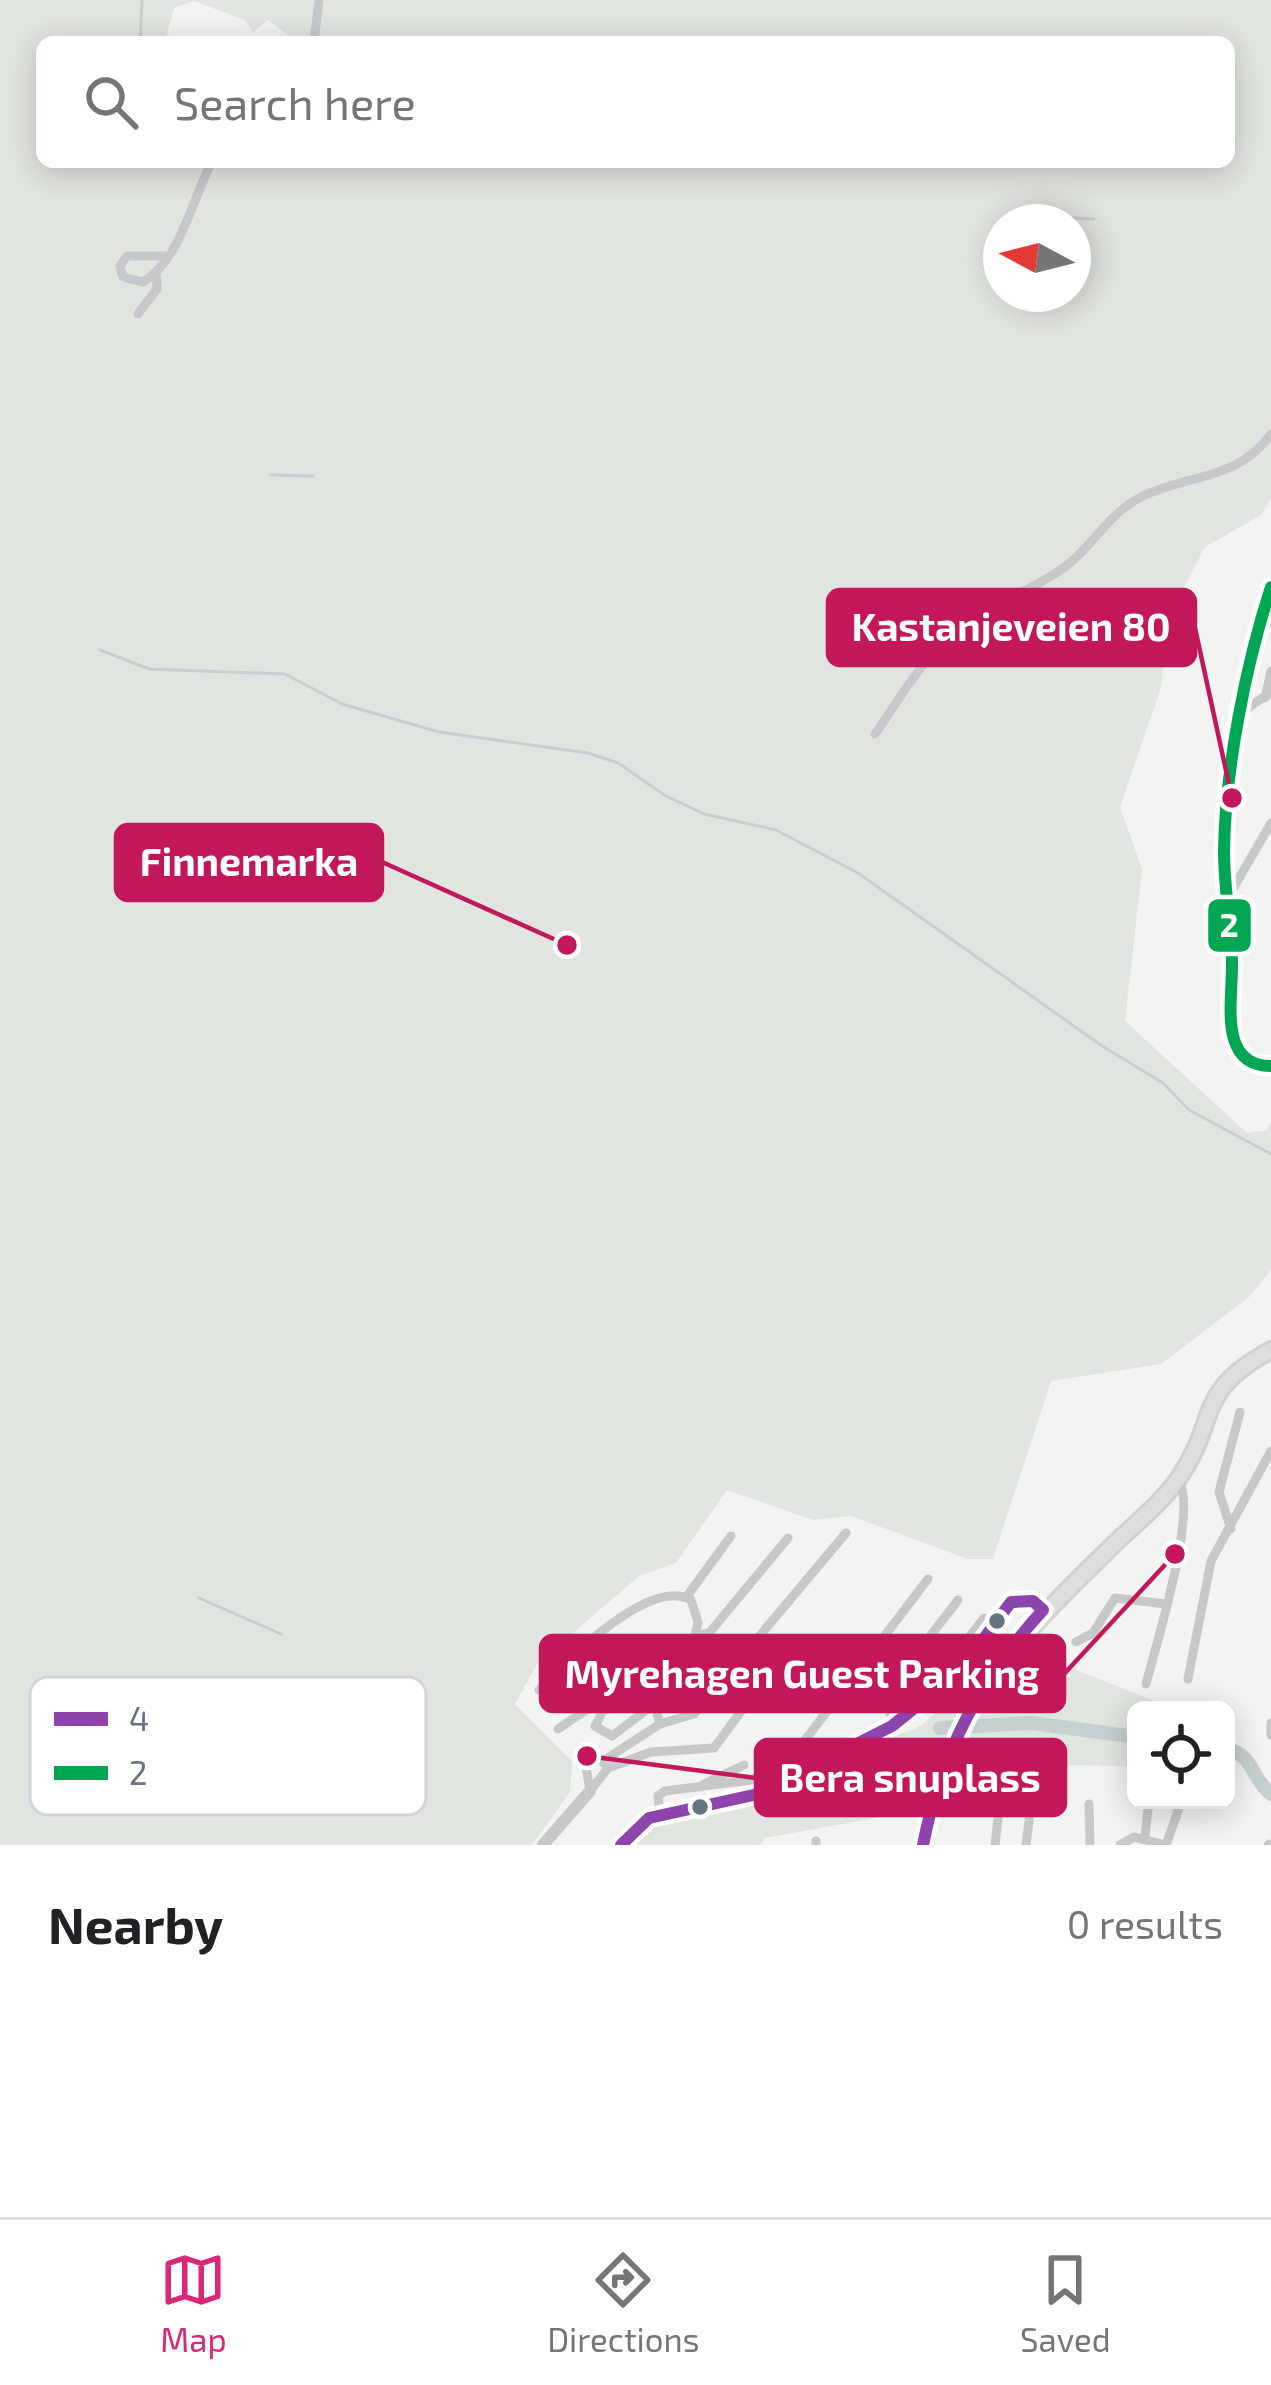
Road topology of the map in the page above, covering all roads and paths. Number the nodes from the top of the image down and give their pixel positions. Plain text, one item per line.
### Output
1 (319, 0) edge
2 (315, 36) edge
3 (209, 168) edge
4 (168, 256) junction
5 (156, 272) junction
6 (138, 314) dead end
7 (1271, 434) edge
8 (1271, 587) edge
9 (1271, 670) edge
10 (1268, 695) edge
11 (1239, 714) junction
12 (875, 734) dead end
13 (1271, 823) edge
14 (1226, 890) junction
15 (1271, 1066) edge
16 (1271, 1350) edge
17 (1240, 1412) dead end
18 (1271, 1451) edge
19 (1178, 1479) junction
20 (1232, 1528) junction
21 (846, 1533) dead end
22 (731, 1536) dead end
23 (788, 1538) dead end
24 (928, 1579) dead end
25 (687, 1596) junction
26 (958, 1600) dead end
27 (1166, 1604) junction
28 (1043, 1610) junction
29 (984, 1618) dead end
30 (695, 1637) junction
31 (1076, 1642) dead end
32 (787, 1649) dead end
33 (686, 1655) junction
34 (1188, 1679) dead end
35 (949, 1682) junction
36 (1146, 1684) dead end
37 (539, 1690) dead end
38 (660, 1724) junction
39 (892, 1726) junction
40 (558, 1729) dead end
41 (606, 1765) junction
42 (744, 1765) dead end
43 (699, 1786) junction
44 (590, 1791) junction
45 (1089, 1804) dead end
46 (1031, 1806) dead end
47 (999, 1808) dead end
48 (1148, 1809) edge
49 (1179, 1809) edge
50 (660, 1814) junction
51 (1145, 1838) junction
52 (543, 1845) edge
53 (621, 1845) edge
54 (923, 1845) edge
55 (995, 1845) edge
56 (1026, 1845) edge
57 (1090, 1845) edge
58 (1120, 1845) edge
59 (1166, 1845) edge

1 - 2 street
3 - 4 street
4 - 5 street
4 - 5 street
5 - 6 street
7 - 12 street
8 - 11 street
9 - 10 street
10 - 11 street
11 - 14 street
13 - 14 street
14 - 15 street
16 - 19 main road
17 - 20 street
18 - 20 street
19 - 27 street
19 - 28 main road
20 - 34 street
21 - 38 street
22 - 25 street
23 - 30 street
24 - 43 street
25 - 30 street
25 - 37 street
26 - 39 street
27 - 31 street
27 - 36 street
28 - 35 street
28 - 54 main road
29 - 35 street
30 - 33 street
32 - 41 street
33 - 38 street
33 - 40 street
35 - 39 street
38 - 41 street
39 - 50 street
41 - 44 street
41 - 44 street
42 - 43 street
43 - 50 street
44 - 52 street
45 - 57 street
46 - 56 street
47 - 55 street
48 - 51 street
49 - 59 street
50 - 53 street
51 - 58 street
51 - 59 street

